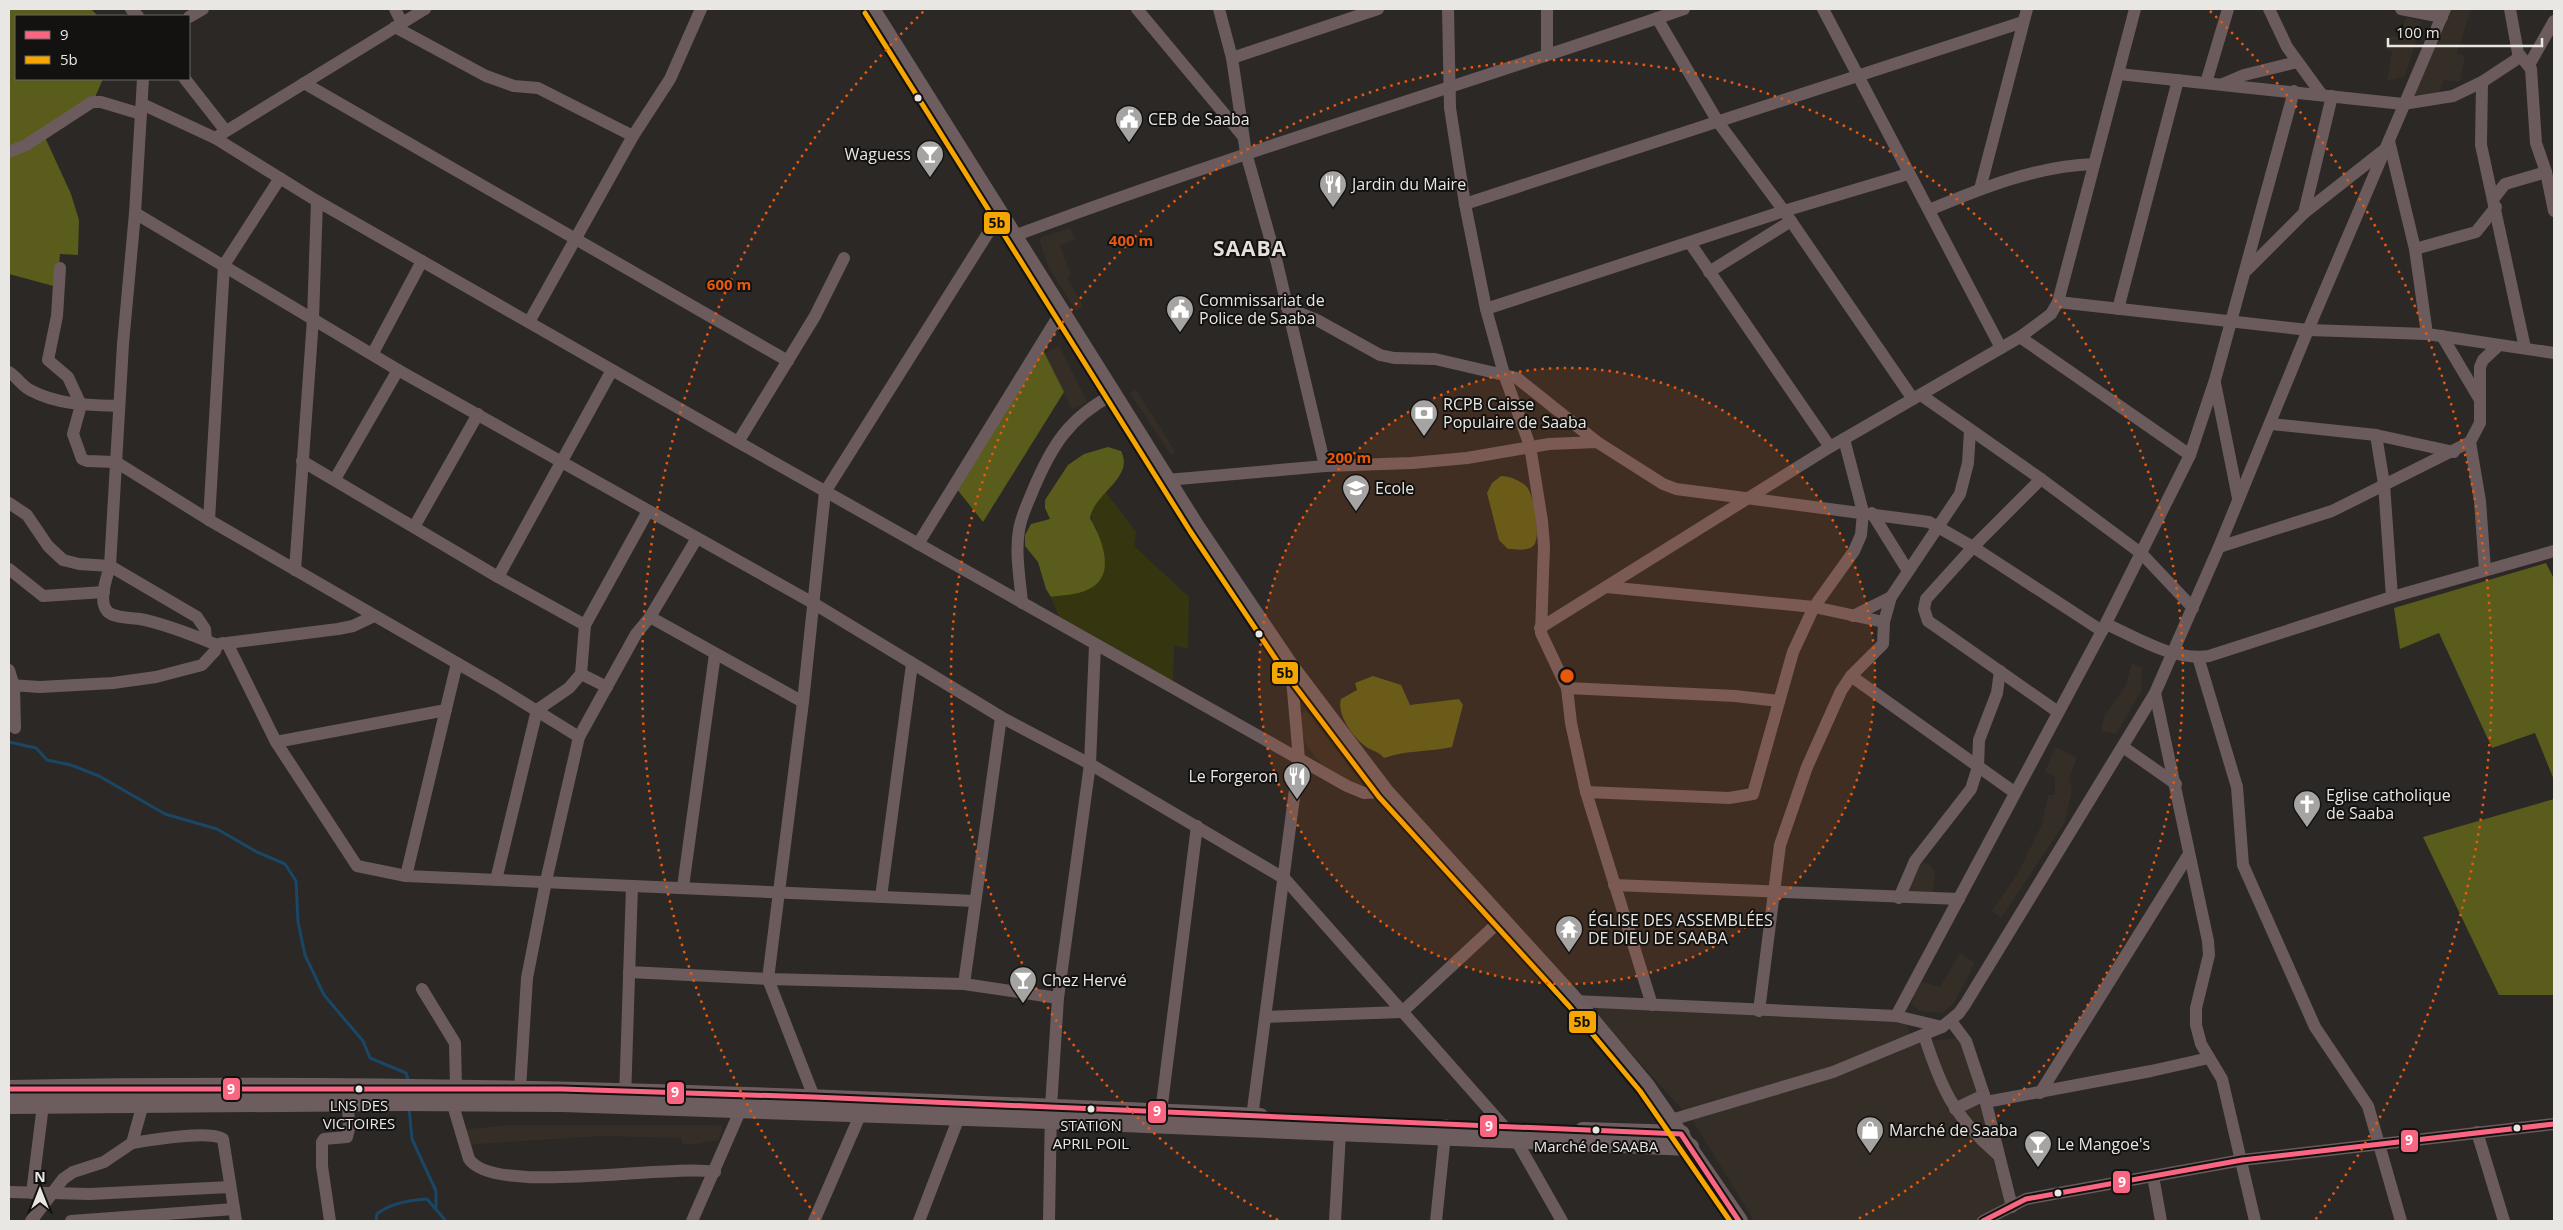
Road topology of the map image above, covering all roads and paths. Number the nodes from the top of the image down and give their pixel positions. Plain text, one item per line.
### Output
1 (203, 9) edge
2 (395, 9) edge
3 (425, 9) edge
4 (701, 9) edge
5 (871, 9) edge
6 (1137, 9) edge
7 (1219, 9) edge
8 (1378, 9) edge
9 (1448, 9) edge
10 (1547, 9) edge
11 (1684, 9) edge
12 (1824, 9) edge
13 (2027, 9) edge
14 (2135, 9) edge
15 (2228, 9) edge
16 (2269, 9) edge
17 (2400, 9) edge
18 (2510, 9) edge
19 (2444, 13) edge
20 (1343, 15) edge
21 (190, 16) edge
22 (1657, 18) junction
23 (2554, 21) edge
24 (2023, 22) junction
25 (399, 25) junction
26 (1547, 54) junction
27 (1232, 58) junction
28 (2525, 61) junction
29 (2297, 62) junction
30 (2119, 74) junction
31 (1857, 75) junction
32 (142, 80) edge
33 (185, 80) edge
34 (2178, 80) junction
35 (2482, 82) junction
36 (304, 83) junction
37 (2206, 83) junction
38 (2222, 85) junction
39 (1451, 87) junction
40 (2294, 91) junction
41 (2327, 95) junction
42 (2403, 104) junction
43 (141, 109) junction
44 (1718, 122) junction
45 (220, 134) junction
46 (1242, 135) junction
47 (633, 136) junction
48 (2387, 145) junction
49 (9, 152) edge
50 (1246, 153) junction
51 (2094, 164) junction
52 (2546, 172) junction
53 (1908, 174) junction
54 (280, 178) junction
55 (1980, 189) junction
56 (317, 201) junction
57 (2495, 202) junction
58 (1465, 204) junction
59 (1929, 210) junction
60 (2554, 211) edge
61 (135, 213) junction
62 (2304, 213) junction
63 (1000, 214) junction
64 (1788, 216) junction
65 (1014, 236) junction
66 (575, 239) junction
67 (1690, 243) junction
68 (2415, 249) junction
69 (844, 258) dead end
70 (422, 261) junction
71 (224, 265) junction
72 (60, 268) dead end
73 (1709, 272) junction
74 (2246, 272) junction
75 (2058, 302) junction
76 (1287, 308) junction
77 (1486, 309) junction
78 (2118, 310) junction
79 (1061, 312) junction
80 (313, 319) junction
81 (529, 322) junction
82 (2230, 322) junction
83 (2308, 330) junction
84 (2427, 334) junction
85 (2442, 336) junction
86 (2020, 337) junction
87 (2499, 345) junction
88 (2001, 348) junction
89 (2525, 348) junction
90 (373, 353) junction
91 (2554, 353) edge
92 (788, 361) junction
93 (398, 370) junction
94 (612, 370) junction
95 (9, 372) edge
96 (1504, 374) junction
97 (2215, 380) junction
98 (1112, 395) junction
99 (1917, 397) junction
100 (2480, 400) junction
101 (80, 405) junction
102 (119, 406) junction
103 (478, 414) junction
104 (2271, 424) junction
105 (1970, 431) junction
106 (2376, 435) junction
107 (1844, 438) junction
108 (738, 442) junction
109 (1596, 442) junction
110 (2470, 442) junction
111 (1530, 446) junction
112 (1830, 447) junction
113 (2454, 452) junction
114 (2190, 455) junction
115 (302, 460) junction
116 (116, 462) junction
117 (562, 462) junction
118 (1325, 466) junction
119 (335, 479) junction
120 (2041, 479) junction
121 (1166, 480) junction
122 (2384, 484) junction
123 (825, 492) junction
124 (1750, 497) junction
125 (2238, 498) junction
126 (9, 503) edge
127 (648, 511) junction
128 (1867, 513) junction
129 (209, 520) junction
130 (1940, 526) junction
131 (414, 527) junction
132 (697, 538) junction
133 (918, 544) junction
134 (1973, 547) junction
135 (2220, 547) junction
136 (2554, 551) edge
137 (2142, 554) junction
138 (110, 566) junction
139 (9, 568) edge
140 (295, 570) junction
141 (2485, 570) junction
142 (1908, 571) junction
143 (498, 577) junction
144 (1606, 587) junction
145 (104, 592) junction
146 (1891, 597) junction
147 (2392, 597) junction
148 (813, 603) junction
149 (1022, 603) junction
150 (1814, 608) junction
151 (2193, 608) junction
152 (374, 616) junction
153 (1853, 616) junction
154 (650, 617) junction
155 (1884, 622) junction
156 (585, 625) junction
157 (1540, 628) junction
158 (2104, 628) junction
159 (216, 643) junction
160 (1095, 645) junction
161 (2173, 653) junction
162 (714, 654) junction
163 (2198, 657) junction
164 (457, 663) junction
165 (912, 664) junction
166 (1290, 668) junction
167 (9, 670) edge
168 (2000, 671) junction
169 (581, 674) junction
170 (1852, 676) junction
171 (11, 685) edge
172 (607, 686) junction
173 (1567, 688) junction
174 (2156, 693) junction
175 (1779, 700) junction
176 (803, 702) junction
177 (446, 710) junction
178 (537, 710) junction
179 (2058, 712) junction
180 (1001, 717) junction
181 (15, 728) dead end
182 (579, 737) junction
183 (276, 742) junction
184 (2123, 747) junction
185 (1299, 759) junction
186 (1090, 764) junction
187 (1978, 766) junction
188 (2176, 784) junction
189 (1385, 792) junction
190 (1586, 792) junction
191 (2014, 792) junction
192 (1197, 826) junction
193 (2189, 854) junction
194 (406, 876) junction
195 (1285, 879) junction
196 (496, 880) junction
197 (546, 881) junction
198 (1614, 885) junction
199 (632, 886) junction
200 (683, 887) junction
201 (1772, 892) junction
202 (778, 894) junction
203 (881, 898) junction
204 (1899, 898) junction
205 (1959, 900) junction
206 (975, 901) junction
207 (1501, 920) junction
208 (628, 972) junction
209 (768, 979) junction
210 (964, 984) junction
211 (422, 989) dead end
212 (1058, 998) junction
213 (1575, 1001) junction
214 (1652, 1005) junction
215 (1759, 1011) junction
216 (1402, 1012) junction
217 (1896, 1016) junction
218 (1266, 1017) junction
219 (1946, 1024) junction
220 (1924, 1035) junction
221 (2209, 1058) junction
222 (520, 1088) junction
223 (9, 1089) edge
224 (2040, 1093) junction
225 (402, 1095) junction
226 (454, 1095) junction
227 (814, 1097) junction
228 (1985, 1098) junction
229 (626, 1099) junction
230 (348, 1102) junction
231 (143, 1104) junction
232 (9, 1105) edge
233 (43, 1105) junction
234 (1955, 1109) junction
235 (740, 1110) junction
236 (1161, 1112) junction
237 (861, 1113) junction
238 (1050, 1114) junction
239 (959, 1117) junction
240 (1252, 1117) junction
241 (2554, 1124) edge
242 (1446, 1131) junction
243 (2477, 1132) junction
244 (1340, 1133) junction
245 (1511, 1134) junction
246 (1681, 1134) junction
247 (132, 1143) junction
248 (2379, 1143) junction
249 (1997, 1154) junction
250 (2242, 1160) junction
251 (715, 1172) junction
252 (2153, 1176) junction
253 (230, 1187) junction
254 (9, 1192) edge
255 (32, 1193) junction
256 (51, 1193) junction
257 (2012, 1206) junction
258 (235, 1215) edge
259 (32, 1221) edge
260 (71, 1221) edge
261 (330, 1221) edge
262 (692, 1221) edge
263 (814, 1221) edge
264 (919, 1221) edge
265 (1049, 1221) edge
266 (1335, 1221) edge
267 (1436, 1221) edge
268 (1562, 1221) edge
269 (1739, 1221) edge
270 (1983, 1221) edge
271 (2161, 1221) edge
272 (2255, 1221) edge
273 (2401, 1221) edge
274 (2504, 1221) edge

1 - 21 street
2 - 25 street
3 - 25 street
4 - 47 street
5 - 63 street
6 - 46 street
7 - 27 street
8 - 20 street
9 - 39 street
10 - 26 street
11 - 22 street
12 - 31 street
13 - 24 street
14 - 30 street
15 - 37 street
16 - 29 street
17 - 19 street
18 - 28 street
19 - 42 street
20 - 27 street
22 - 26 street
22 - 44 street
23 - 28 street
24 - 31 street
24 - 55 street
25 - 36 street
25 - 47 street
26 - 39 street
27 - 46 street
28 - 35 street
28 - 52 street
29 - 38 street
29 - 41 street
30 - 34 street
30 - 51 street
31 - 44 street
31 - 53 street
32 - 43 street
33 - 45 street
34 - 37 street
34 - 78 street
35 - 42 street
35 - 57 street
36 - 45 street
36 - 66 street
37 - 38 street
38 - 40 street
39 - 50 street
39 - 58 street
40 - 41 street
40 - 74 street
41 - 42 street
41 - 62 street
42 - 48 street
43 - 45 street
43 - 49 street
43 - 61 street
44 - 58 street
44 - 64 street
45 - 54 street
46 - 50 street
47 - 66 street
48 - 62 street
48 - 68 street
48 - 83 street
50 - 65 street
50 - 76 street
51 - 55 street
51 - 75 street
52 - 57 street
52 - 60 street
53 - 59 street
53 - 64 street
54 - 56 street
54 - 71 street
55 - 59 street
56 - 70 street
56 - 80 street
57 - 68 street
57 - 89 street
58 - 77 street
59 - 88 street
61 - 71 street
61 - 102 street
62 - 74 street
63 - 65 street
63 - 123 street
64 - 67 street
64 - 73 street
64 - 99 street
65 - 79 street
66 - 81 street
66 - 92 street
67 - 73 street
67 - 77 street
68 - 84 street
69 - 92 street
70 - 81 street
70 - 90 street
71 - 80 street
71 - 129 street
72 - 101 street
73 - 112 street
74 - 82 street
75 - 78 street
75 - 86 street
76 - 96 street
76 - 118 street
77 - 96 street
78 - 82 street
79 - 98 street
79 - 133 street
80 - 90 street
80 - 115 street
81 - 94 street
82 - 83 street
82 - 97 street
83 - 84 street
83 - 104 street
84 - 85 street
85 - 87 street
85 - 100 street
86 - 88 street
86 - 114 street
87 - 89 street
87 - 100 street
88 - 99 street
89 - 91 street
90 - 93 street
92 - 108 street
93 - 103 street
93 - 119 street
94 - 108 street
94 - 117 street
95 - 101 street
96 - 109 street
96 - 111 street
97 - 114 street
97 - 125 street
98 - 121 street
98 - 149 street
99 - 105 street
99 - 107 street
100 - 110 street
101 - 102 street
101 - 116 street
102 - 116 street
103 - 117 street
103 - 131 street
104 - 106 street
104 - 125 street
105 - 120 street
105 - 130 street
106 - 113 street
106 - 122 street
107 - 112 street
107 - 128 street
108 - 123 street
109 - 111 street
109 - 124 street
110 - 113 street
110 - 141 street
111 - 118 street
111 - 157 street
112 - 124 street
113 - 122 street
114 - 137 street
115 - 119 street
115 - 140 street
116 - 129 street
116 - 138 street
117 - 127 street
117 - 143 street
118 - 121 street
119 - 131 street
120 - 134 street
120 - 137 street
121 - 166 street
122 - 135 street
122 - 147 street
123 - 133 street
123 - 148 street
124 - 128 street
124 - 144 street
125 - 135 street
126 - 138 street
127 - 132 street
127 - 156 street
128 - 130 street
128 - 142 street
128 - 150 street
129 - 140 street
130 - 134 street
130 - 142 street
131 - 143 street
132 - 148 street
132 - 154 street
133 - 149 street
134 - 158 street
134 - 168 street
135 - 151 street
136 - 141 street
137 - 151 street
137 - 158 street
138 - 145 street
138 - 159 street
139 - 145 street
140 - 152 street
141 - 147 street
142 - 146 street
143 - 156 street
144 - 150 street
144 - 157 street
145 - 159 street
146 - 153 street
146 - 155 street
147 - 163 street
148 - 165 street
148 - 176 street
149 - 160 street
150 - 153 street
150 - 175 street
151 - 161 street
152 - 159 street
152 - 164 street
153 - 155 street
154 - 162 street
154 - 172 street
155 - 170 street
156 - 169 street
157 - 173 street
158 - 161 street
158 - 179 street
159 - 171 street
159 - 183 street
160 - 185 street
160 - 186 street
161 - 163 street
161 - 174 street
162 - 176 street
162 - 200 street
163 - 248 street
164 - 177 street
164 - 178 street
165 - 180 street
165 - 203 street
166 - 185 street
166 - 189 street
167 - 171 street
168 - 179 street
168 - 187 street
169 - 172 street
169 - 178 street
170 - 187 street
170 - 201 street
171 - 181 street
172 - 182 street
173 - 175 street
173 - 190 street
174 - 184 street
174 - 188 street
175 - 190 street
176 - 202 street
177 - 183 street
177 - 194 street
178 - 182 street
178 - 196 street
179 - 191 street
180 - 186 street
180 - 206 street
182 - 197 street
183 - 194 street
184 - 188 street
184 - 219 street
185 - 189 street
185 - 195 street
186 - 192 street
186 - 212 street
187 - 191 street
187 - 204 street
188 - 193 street
189 - 207 street
190 - 198 street
191 - 205 street
192 - 195 street
192 - 236 street
193 - 221 street
193 - 224 street
194 - 196 street
195 - 216 street
195 - 218 street
196 - 197 street
197 - 199 street
197 - 222 street
198 - 201 street
198 - 214 street
199 - 200 street
199 - 208 street
200 - 202 street
201 - 204 street
201 - 215 street
202 - 203 street
202 - 209 street
203 - 206 street
204 - 205 street
205 - 217 street
206 - 210 street
207 - 213 street
207 - 216 street
208 - 209 street
208 - 229 street
209 - 210 street
209 - 227 street
210 - 212 street
211 - 226 street
212 - 238 street
213 - 214 street
213 - 246 street
214 - 215 street
215 - 217 street
216 - 218 street
216 - 245 street
217 - 219 street
218 - 240 street
219 - 220 street
219 - 228 street
220 - 234 street
220 - 246 street
221 - 224 street
221 - 250 street
222 - 226 street
222 - 229 street
223 - 225 street
224 - 228 street
225 - 226 street
225 - 230 street
226 - 229 street
226 - 251 street
227 - 229 street
227 - 238 street
228 - 234 street
228 - 249 street
229 - 235 street
230 - 231 street
230 - 261 street
231 - 233 street
231 - 247 street
232 - 233 street
233 - 255 street
234 - 249 street
235 - 237 street
235 - 251 street
236 - 238 street
236 - 240 street
237 - 239 street
237 - 263 street
238 - 239 street
238 - 244 street
238 - 265 street
239 - 264 street
240 - 242 street
241 - 243 street
242 - 244 street
242 - 245 street
242 - 267 street
243 - 248 street
243 - 274 street
244 - 266 street
245 - 246 street
245 - 268 street
246 - 269 street
247 - 253 street
247 - 256 street
248 - 250 street
248 - 273 street
249 - 257 street
250 - 252 street
250 - 272 street
251 - 262 street
252 - 257 street
252 - 271 street
253 - 256 street
253 - 258 street
254 - 255 street
255 - 256 street
256 - 259 street
257 - 270 street
258 - 260 street

